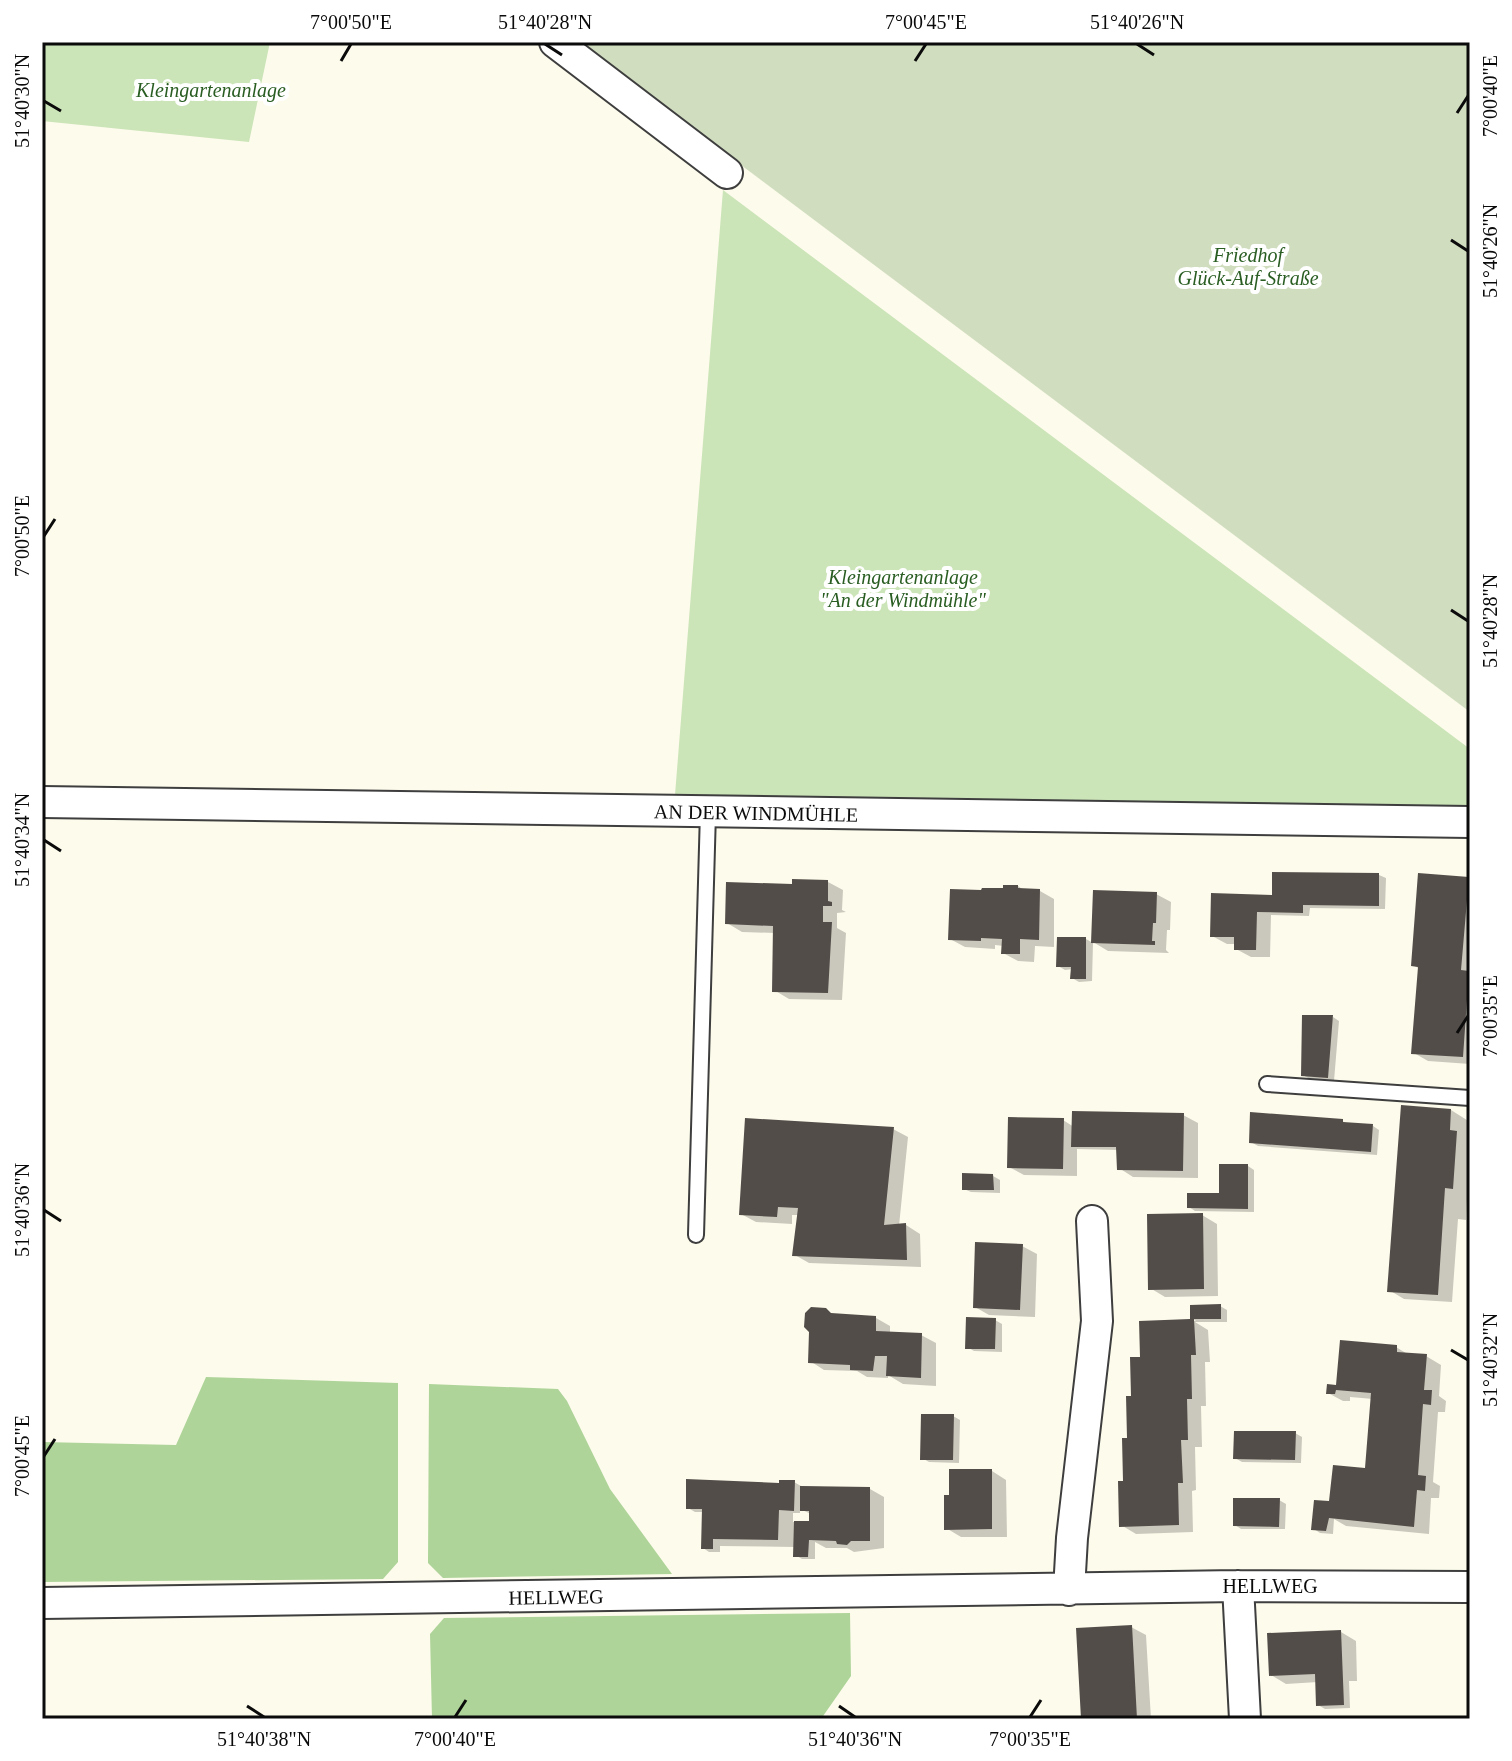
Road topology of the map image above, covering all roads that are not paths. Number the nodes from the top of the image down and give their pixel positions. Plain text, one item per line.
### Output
1 (555, 42) edge
2 (727, 173) dead end
3 (42, 802) edge
4 (708, 812) junction
5 (1470, 822) edge
6 (1267, 1084) dead end
7 (1470, 1098) edge
8 (1092, 1221) dead end
9 (696, 1235) dead end
10 (1238, 1586) junction
11 (1470, 1587) edge
12 (1069, 1590) junction
13 (42, 1603) edge
14 (1245, 1719) edge

1 - 2 street
3 - 4 street, AN DER WINDMÜHLE
4 - 5 street, AN DER WINDMÜHLE
4 - 9 lane
6 - 7 lane
8 - 12 street
10 - 11 street, HELLWEG
10 - 12 street, HELLWEG
10 - 14 street
12 - 13 street, HELLWEG

